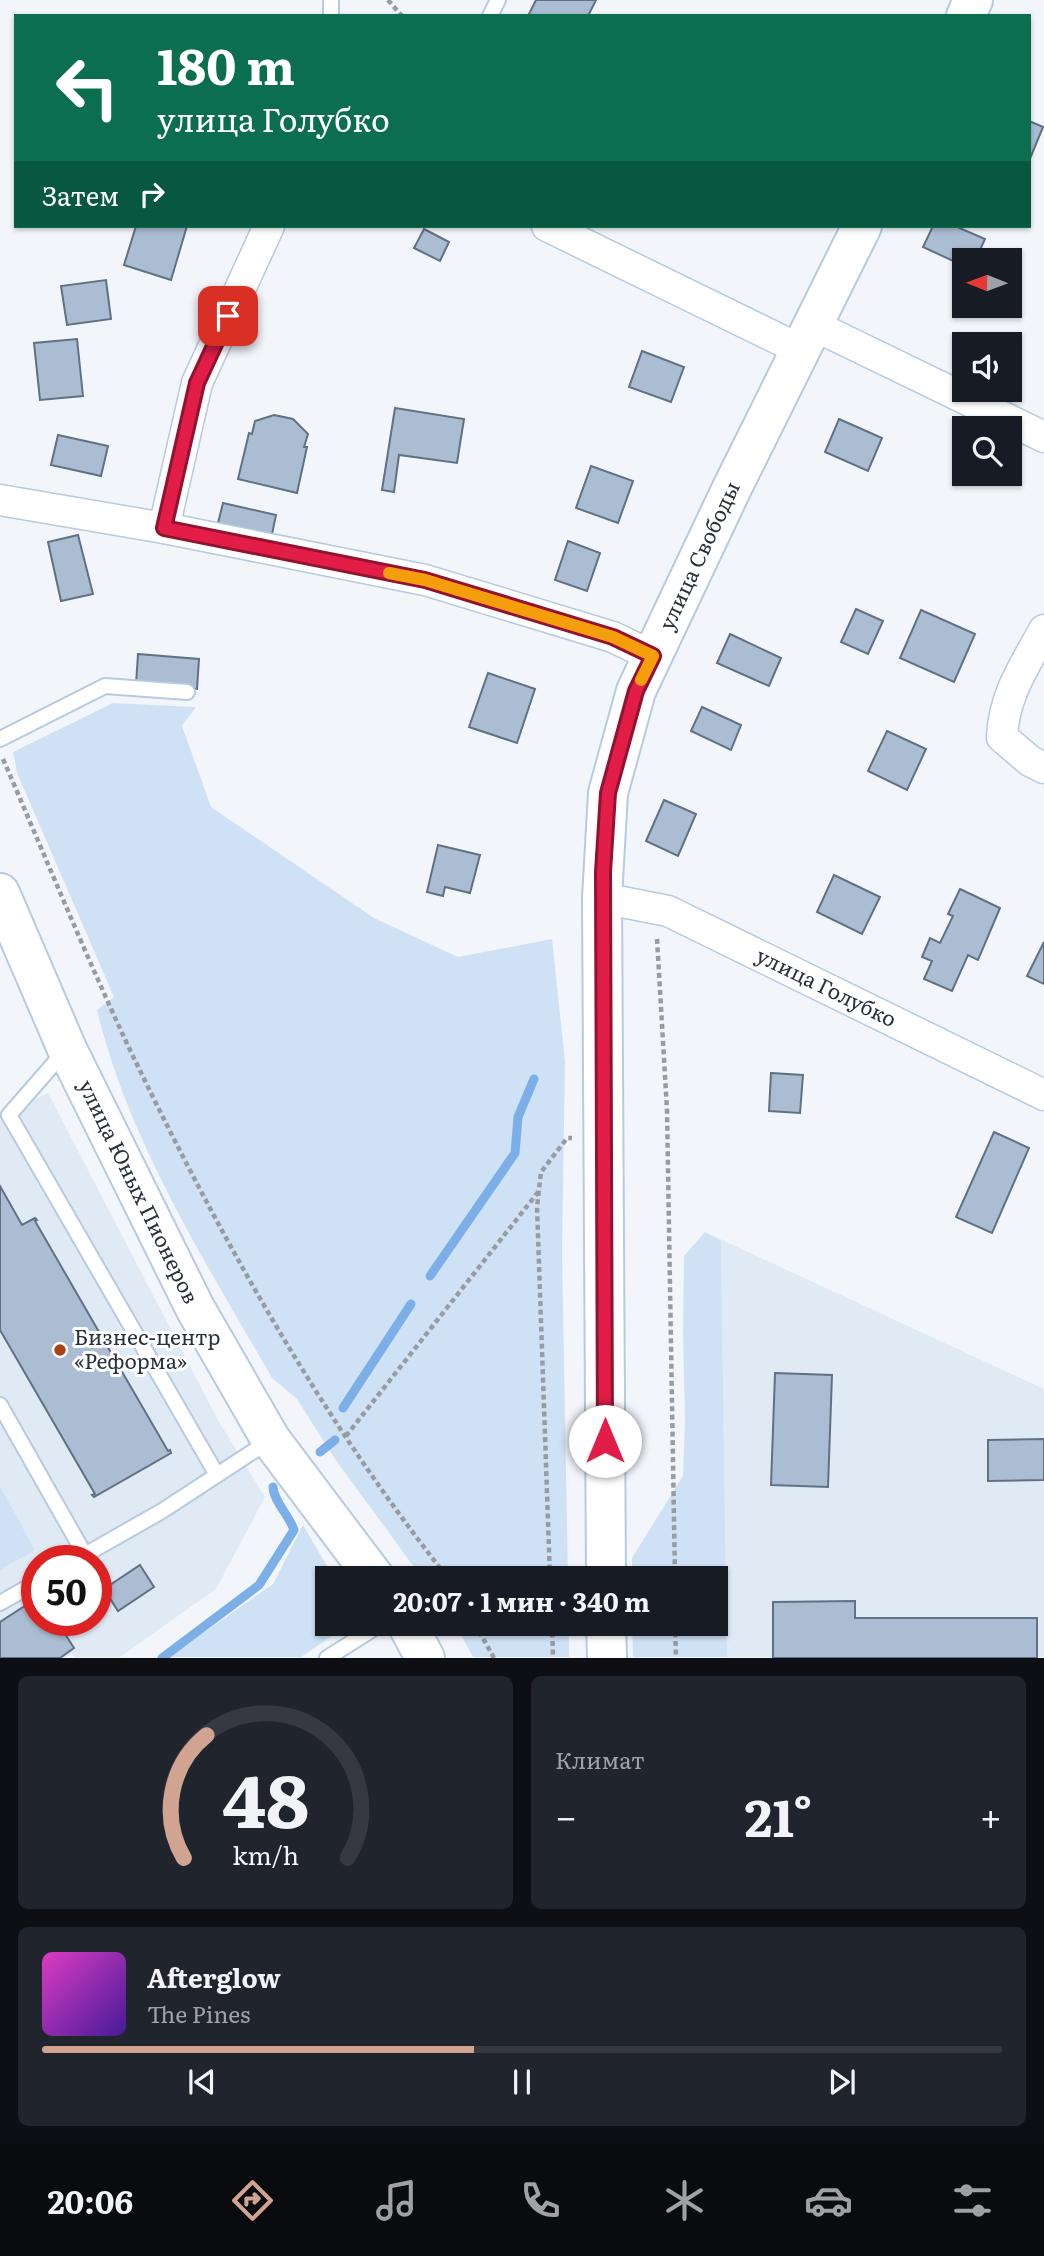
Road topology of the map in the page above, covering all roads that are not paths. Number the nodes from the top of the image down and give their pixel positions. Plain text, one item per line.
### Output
1 (268, 228) edge
2 (552, 228) edge
3 (861, 228) edge
4 (807, 338) junction
5 (1044, 437) edge
6 (0, 500) edge
7 (164, 528) junction
8 (1044, 630) edge
9 (653, 656) junction
10 (187, 692) dead end
11 (0, 739) edge
12 (1044, 768) edge
13 (602, 898) junction
14 (3, 908) edge
15 (68, 1049) junction
16 (1044, 1095) edge
17 (0, 1405) edge
18 (271, 1440) junction
19 (217, 1475) junction
20 (72, 1545) edge
21 (102, 1545) edge
22 (366, 1566) edge
23 (606, 1566) edge
24 (21, 1592) edge
25 (0, 1604) edge
26 (361, 1636) edge
27 (414, 1636) edge
28 (606, 1636) edge
29 (327, 1657) edge
30 (425, 1657) edge
31 (607, 1657) edge

1 - 7 street
2 - 4 street
3 - 4 main road, улица Свободы
4 - 5 street
4 - 9 main road, улица Свободы
6 - 7 street
7 - 9 street
8 - 12 street
9 - 13 main road, улица Свободы
10 - 11 lane
13 - 16 street, улица Голубко
13 - 23 main road, улица Свободы
14 - 15 main road, улица Юных Пионеров
15 - 18 main road, улица Юных Пионеров
15 - 19 lane
17 - 20 lane
18 - 19 lane
18 - 22 main road, улица Юных Пионеров
19 - 21 lane
24 - 25 lane
26 - 29 lane
27 - 30 main road
28 - 31 main road

